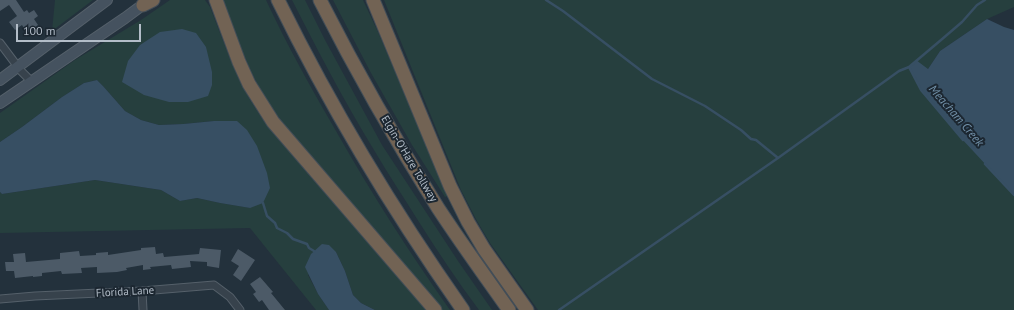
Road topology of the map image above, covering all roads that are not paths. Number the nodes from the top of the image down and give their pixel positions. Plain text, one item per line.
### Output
1 (107, 0) edge
2 (278, 0) edge
3 (320, 0) edge
4 (373, 0) edge
5 (149, 2) edge
6 (215, 2) edge
7 (0, 43) edge
8 (18, 67) junction
9 (0, 80) edge
10 (32, 82) junction
11 (0, 103) edge
12 (142, 291) junction
13 (0, 299) edge
14 (143, 310) edge
15 (240, 310) edge
16 (435, 310) edge
17 (463, 310) edge
18 (509, 310) edge
19 (527, 310) edge

1 - 8 main road
2 - 17 highway
3 - 18 highway, Elgin-O'Hare Tollway
4 - 19 highway
5 - 10 main road
6 - 16 highway
7 - 8 street
8 - 9 main road
8 - 10 street
10 - 11 main road
12 - 13 street, Florida Lane
12 - 14 street
12 - 15 street, Florida Lane

